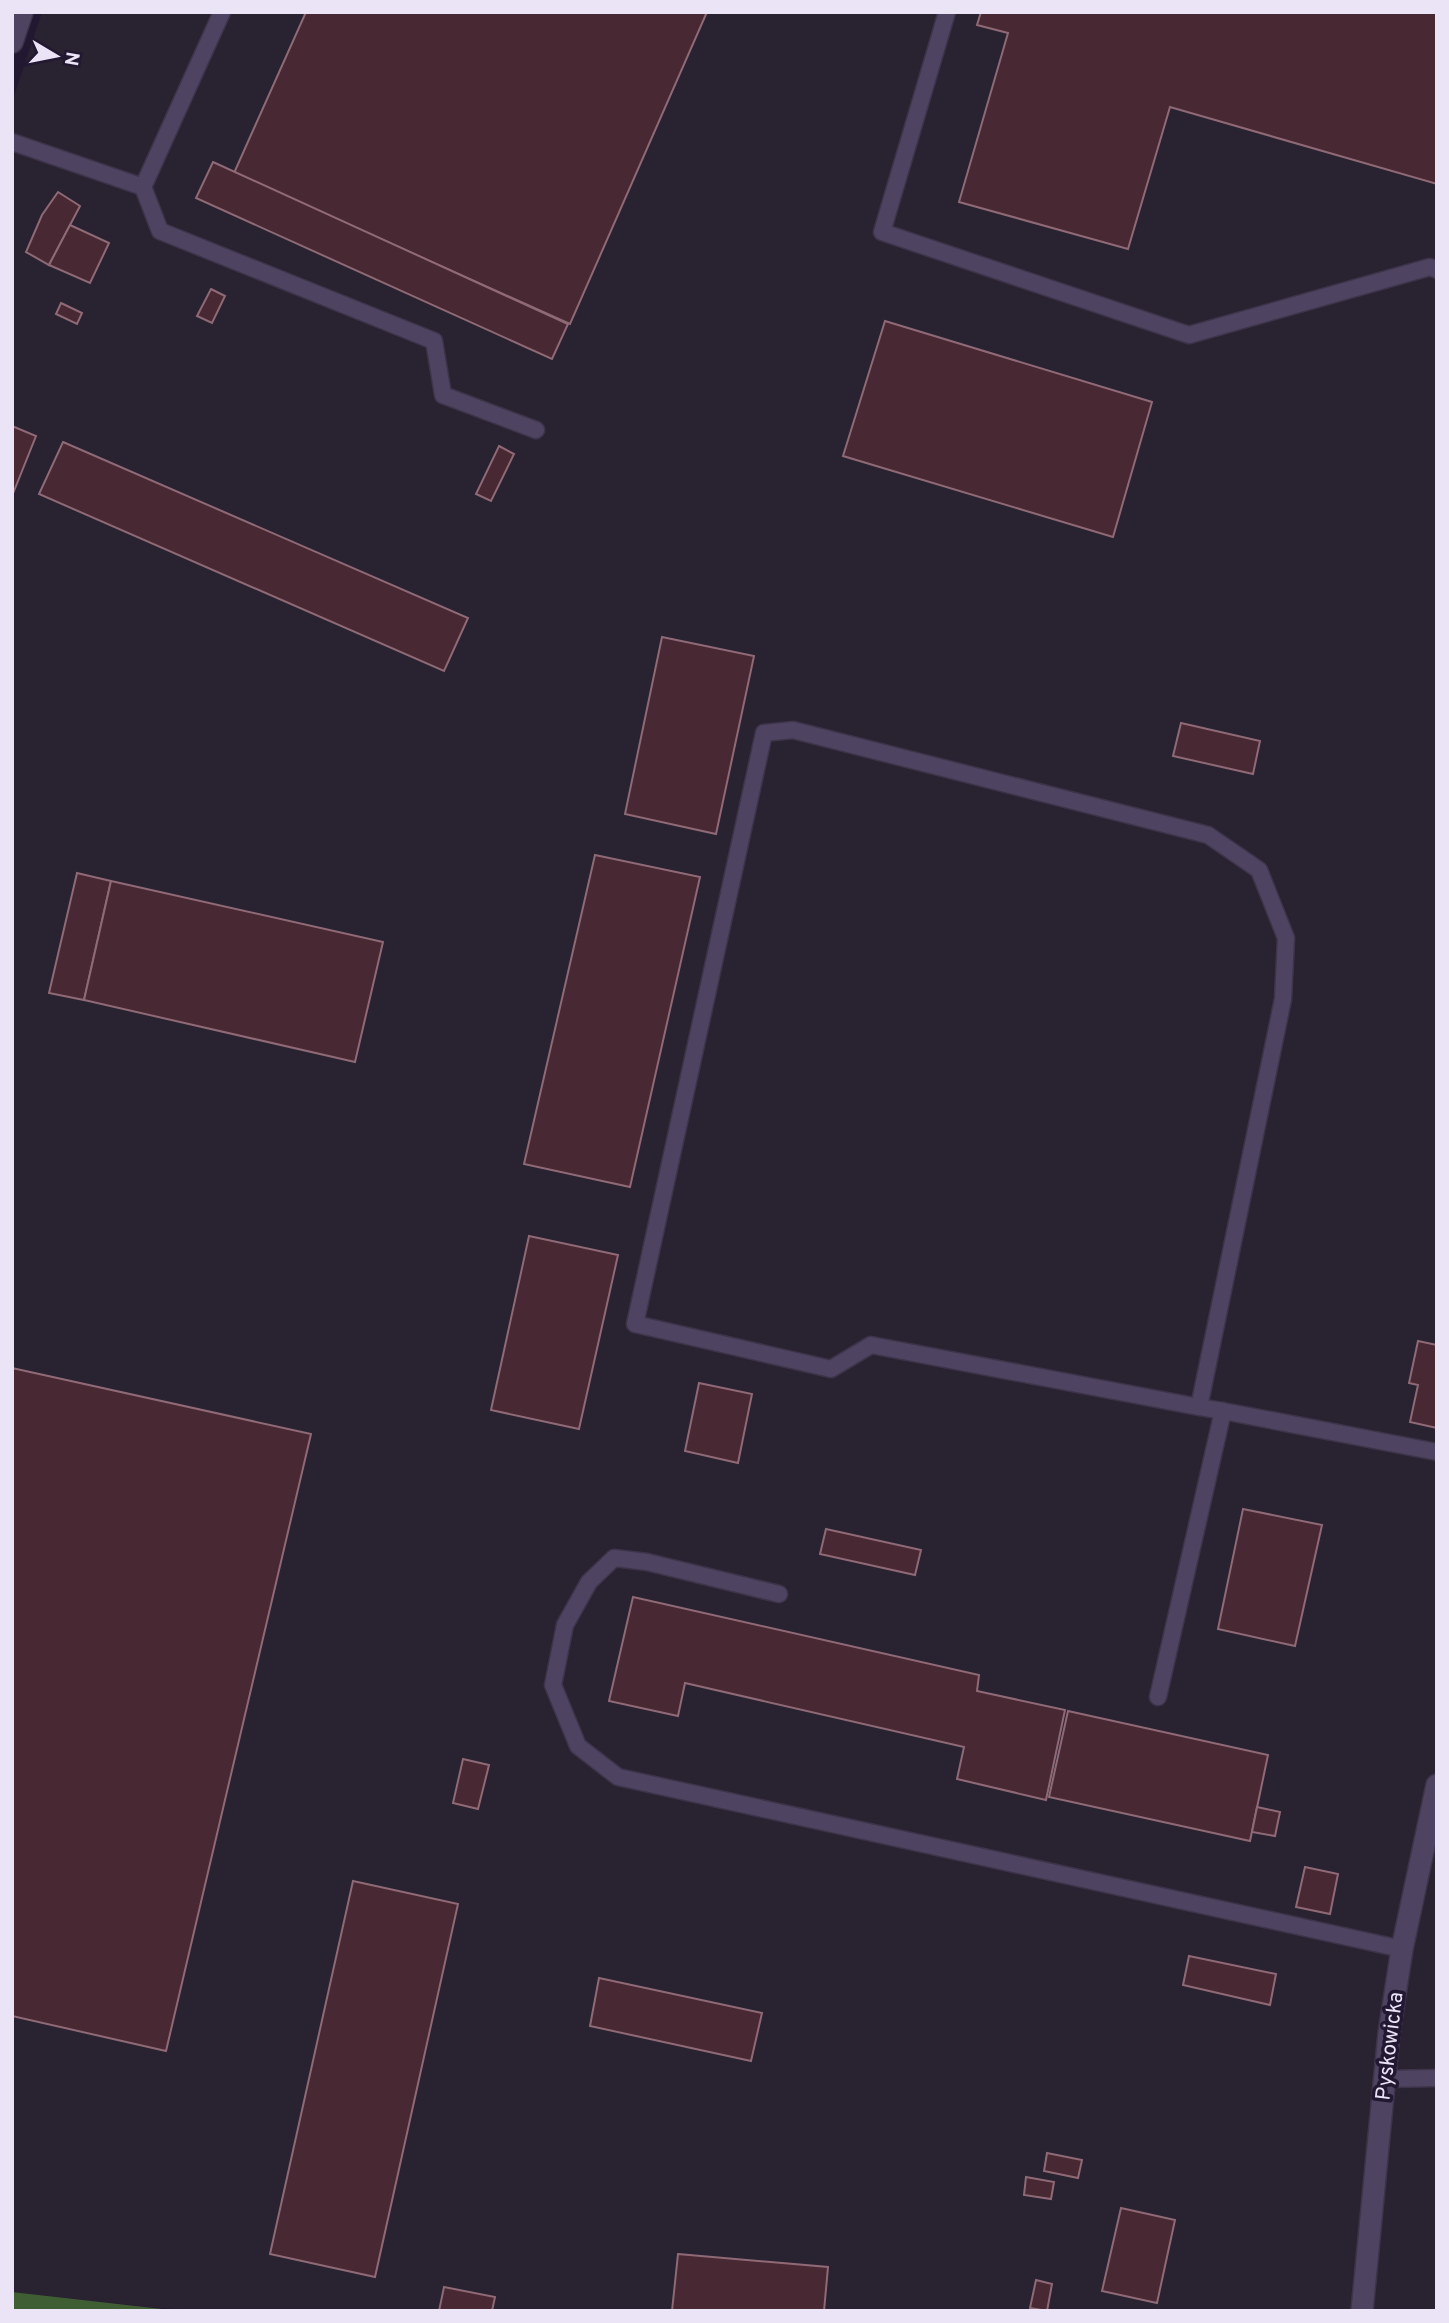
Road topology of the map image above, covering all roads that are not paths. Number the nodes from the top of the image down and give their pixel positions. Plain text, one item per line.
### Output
1 (22, 12) edge
2 (222, 12) edge
3 (947, 12) edge
4 (12, 41) edge
5 (12, 142) edge
6 (143, 187) junction
7 (1437, 270) edge
8 (536, 430) dead end
9 (1199, 1407) junction
10 (1223, 1411) junction
11 (1437, 1452) edge
12 (779, 1594) dead end
13 (1158, 1697) dead end
14 (1437, 1785) edge
15 (1402, 1949) junction
16 (1437, 2078) edge
17 (1384, 2079) junction
18 (1362, 2311) edge

1 - 4 street
2 - 6 lane
3 - 7 lane
5 - 6 lane
6 - 8 lane
9 - 9 lane
9 - 10 lane
10 - 11 lane
10 - 13 lane
12 - 15 lane
14 - 15 street, Pyskowicka
15 - 17 street, Pyskowicka
16 - 17 lane
17 - 18 street, Pyskowicka

